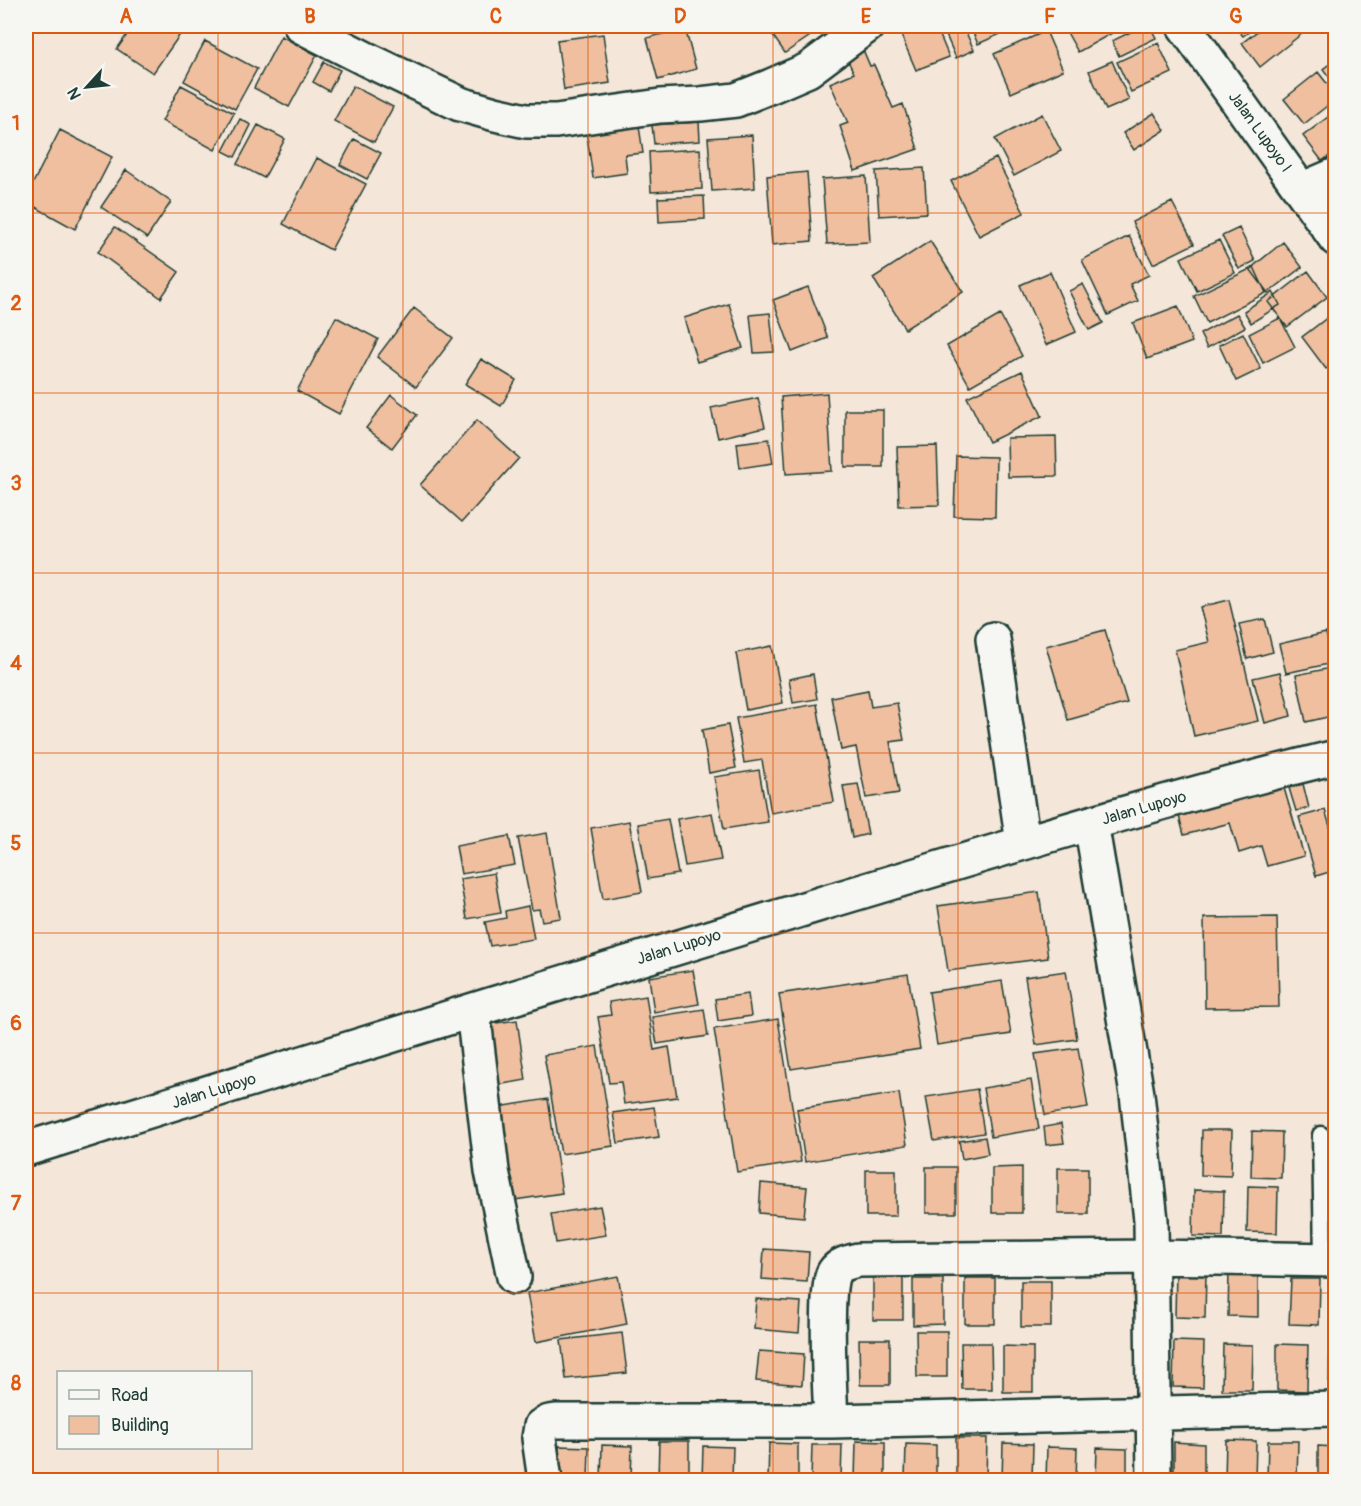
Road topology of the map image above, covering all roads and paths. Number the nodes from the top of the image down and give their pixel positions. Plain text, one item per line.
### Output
1 (301, 26) edge
2 (867, 26) edge
3 (1184, 26) edge
4 (1335, 175) edge
5 (1301, 190) junction
6 (1335, 239) edge
7 (993, 639) dead end
8 (1335, 757) edge
9 (1090, 823) junction
10 (1023, 843) junction
11 (473, 1011) junction
12 (1322, 1135) dead end
13 (26, 1149) edge
14 (1152, 1257) junction
15 (1329, 1260) edge
16 (513, 1277) dead end
17 (1335, 1409) edge
18 (1153, 1413) junction
19 (831, 1421) junction
20 (545, 1480) edge
21 (1155, 1480) edge

1 - 2 street
3 - 5 street, Jalan Lupoyo I
4 - 5 street
5 - 6 street, Jalan Lupoyo I
7 - 10 street
8 - 9 street, Jalan Lupoyo
9 - 10 street, Jalan Lupoyo
9 - 14 street
10 - 11 street, Jalan Lupoyo
11 - 13 street, Jalan Lupoyo
11 - 16 street
12 - 15 lane
14 - 15 street
14 - 18 street
14 - 19 street
17 - 18 street
18 - 19 street
18 - 21 street
19 - 20 street

